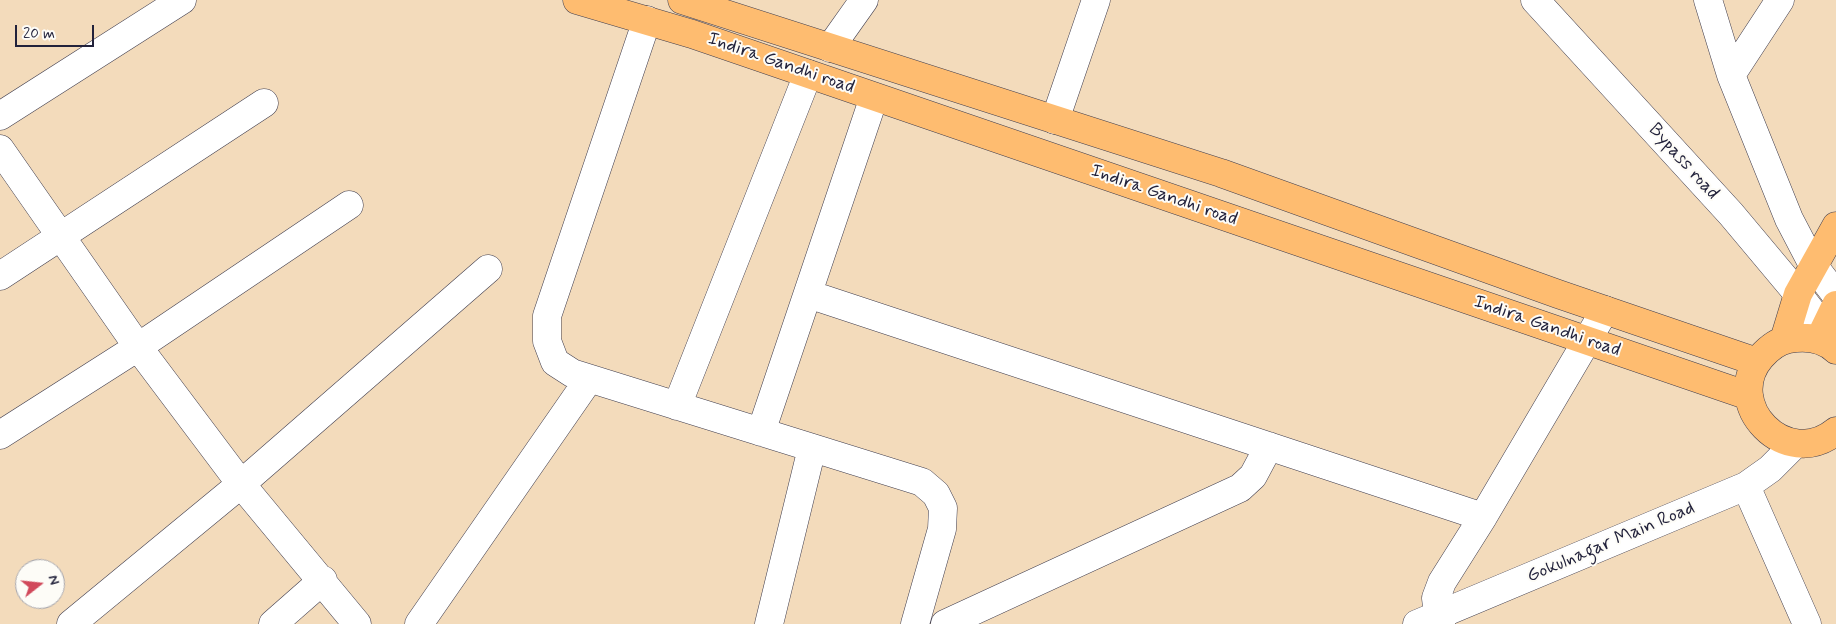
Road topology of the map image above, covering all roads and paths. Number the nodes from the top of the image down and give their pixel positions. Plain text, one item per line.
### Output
1 (182, 0) edge
2 (577, 0) edge
3 (682, 0) edge
4 (864, 0) edge
5 (1096, 0) edge
6 (1535, 0) edge
7 (1708, 0) edge
8 (1780, 0) edge
9 (647, 20) junction
10 (830, 48) junction
11 (808, 74) junction
12 (1731, 75) junction
13 (874, 97) junction
14 (264, 104) dead end
15 (0, 116) edge
16 (1055, 120) junction
17 (0, 149) edge
18 (349, 205) dead end
19 (1836, 226) edge
20 (61, 236) junction
21 (1814, 265) junction
22 (488, 269) dead end
23 (0, 276) edge
24 (808, 294) junction
25 (1798, 294) junction
26 (1836, 295) edge
27 (1605, 310) junction
28 (1829, 331) edge
29 (1586, 340) junction
30 (1784, 340) junction
31 (138, 347) junction
32 (1757, 362) junction
33 (589, 378) junction
34 (1749, 396) junction
35 (677, 406) junction
36 (761, 432) junction
37 (0, 435) edge
38 (1833, 440) edge
39 (1795, 444) junction
40 (1269, 446) junction
41 (812, 448) junction
42 (241, 484) junction
43 (1746, 486) junction
44 (1483, 517) junction
45 (322, 580) junction
46 (1432, 621) edge
47 (70, 624) edge
48 (273, 624) edge
49 (357, 624) edge
50 (419, 624) edge
51 (769, 624) edge
52 (915, 624) edge
53 (945, 624) edge
54 (1807, 624) edge

1 - 15 street
2 - 9 main road, Indira Gandhi road
3 - 10 main road, Indira Gandhi road
4 - 10 street
5 - 16 street
6 - 25 street, Bypass road
7 - 12 street
8 - 12 street
9 - 11 main road, Indira Gandhi road
9 - 33 street
10 - 16 main road, Indira Gandhi road
11 - 13 main road, Indira Gandhi road
11 - 35 street
12 - 21 street
13 - 24 street
13 - 29 main road, Indira Gandhi road
14 - 20 street
16 - 27 main road, Indira Gandhi road
17 - 20 street
18 - 31 street
19 - 21 main road
20 - 23 street
20 - 31 street
21 - 25 main road
21 - 26 street
22 - 42 street
24 - 36 street
24 - 40 street
25 - 28 street, Bypass road
25 - 30 main road
27 - 29 street
27 - 32 main road, Indira Gandhi road
28 - 30 main road
29 - 34 main road, Indira Gandhi road
29 - 44 street
30 - 32 main road
31 - 37 street
31 - 42 street
32 - 34 main road
33 - 35 street
33 - 50 street
34 - 39 main road
35 - 36 street
36 - 41 street
38 - 39 main road
39 - 43 street, Gokulnagar Main Road
40 - 44 street
40 - 53 street
41 - 51 street
41 - 52 street
42 - 45 street
42 - 47 street
43 - 46 street, Gokulnagar Main Road
43 - 54 street
44 - 46 street
45 - 48 street
45 - 49 street

